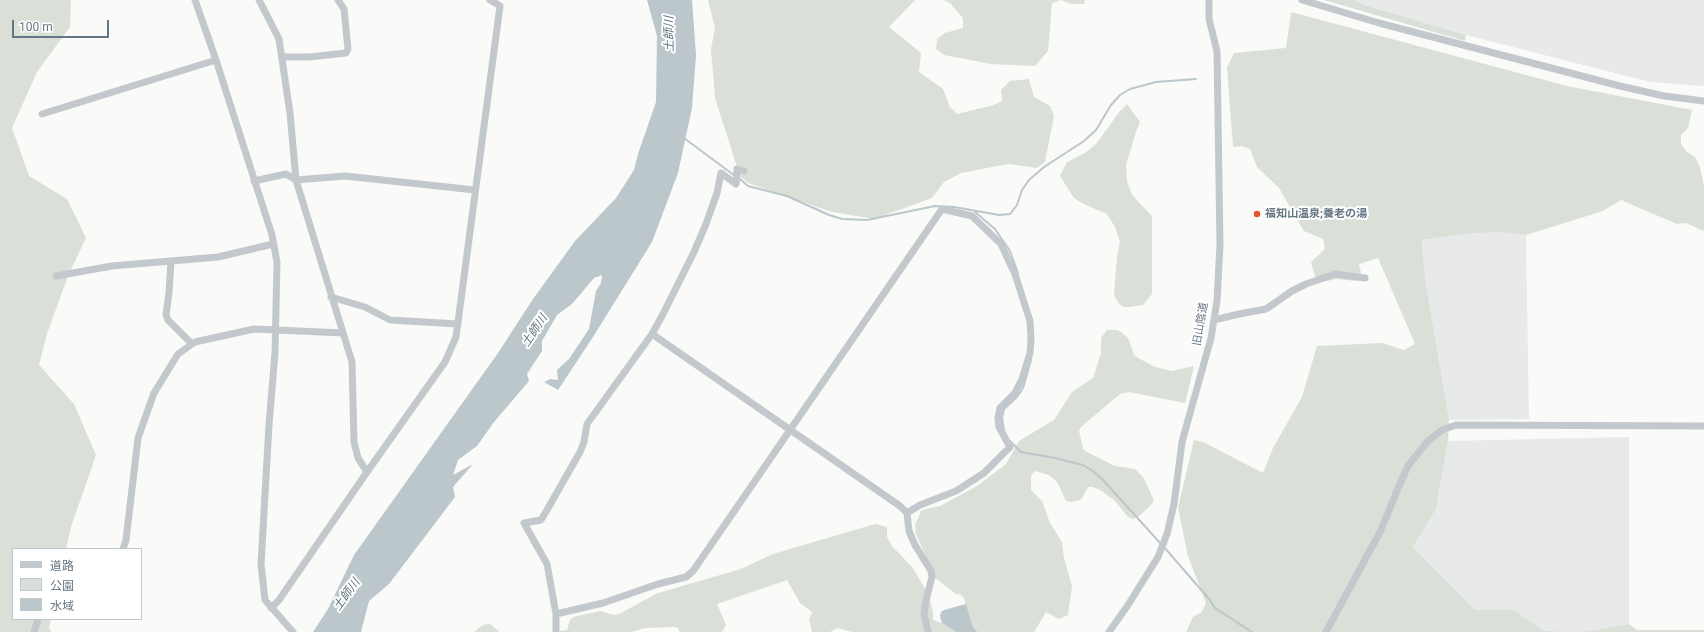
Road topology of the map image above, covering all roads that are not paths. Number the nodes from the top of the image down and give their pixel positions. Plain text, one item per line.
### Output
1 (195, 0) edge
2 (259, 0) edge
3 (338, 0) edge
4 (490, 0) edge
5 (1209, 0) edge
6 (1302, 0) edge
7 (283, 57) junction
8 (216, 60) junction
9 (1704, 101) edge
10 (42, 114) dead end
11 (744, 171) dead end
12 (296, 180) junction
13 (254, 181) junction
14 (475, 190) junction
15 (273, 244) junction
16 (171, 261) junction
17 (56, 276) dead end
18 (1365, 278) dead end
19 (331, 297) junction
20 (1214, 320) junction
21 (458, 324) junction
22 (276, 329) junction
23 (343, 333) junction
24 (652, 334) junction
25 (192, 344) junction
26 (1704, 426) edge
27 (790, 431) junction
28 (367, 472) junction
29 (907, 513) junction
30 (123, 548) edge
31 (271, 608) junction
32 (556, 614) junction
33 (38, 620) edge
34 (34, 632) edge
35 (293, 632) edge
36 (556, 632) edge
37 (928, 632) edge
38 (1108, 632) edge
39 (1326, 632) edge

1 - 8 street
2 - 7 street
3 - 7 street
4 - 14 street
5 - 20 street, 旧山陰道
6 - 9 street
7 - 12 street
8 - 10 street
8 - 13 street
11 - 24 street
12 - 13 street
12 - 14 street
12 - 19 street
13 - 15 street
14 - 21 street
15 - 16 street
15 - 22 street
16 - 17 street
16 - 25 street
18 - 20 street
19 - 21 street
19 - 23 street
20 - 38 street, 旧山陰道
21 - 28 street
22 - 23 street
22 - 25 street
22 - 31 street
23 - 28 street
24 - 27 street
24 - 32 street
25 - 30 street
26 - 39 street
27 - 29 street
27 - 29 street
27 - 32 street
28 - 31 street
29 - 37 street
31 - 35 street
32 - 36 street
33 - 34 street

